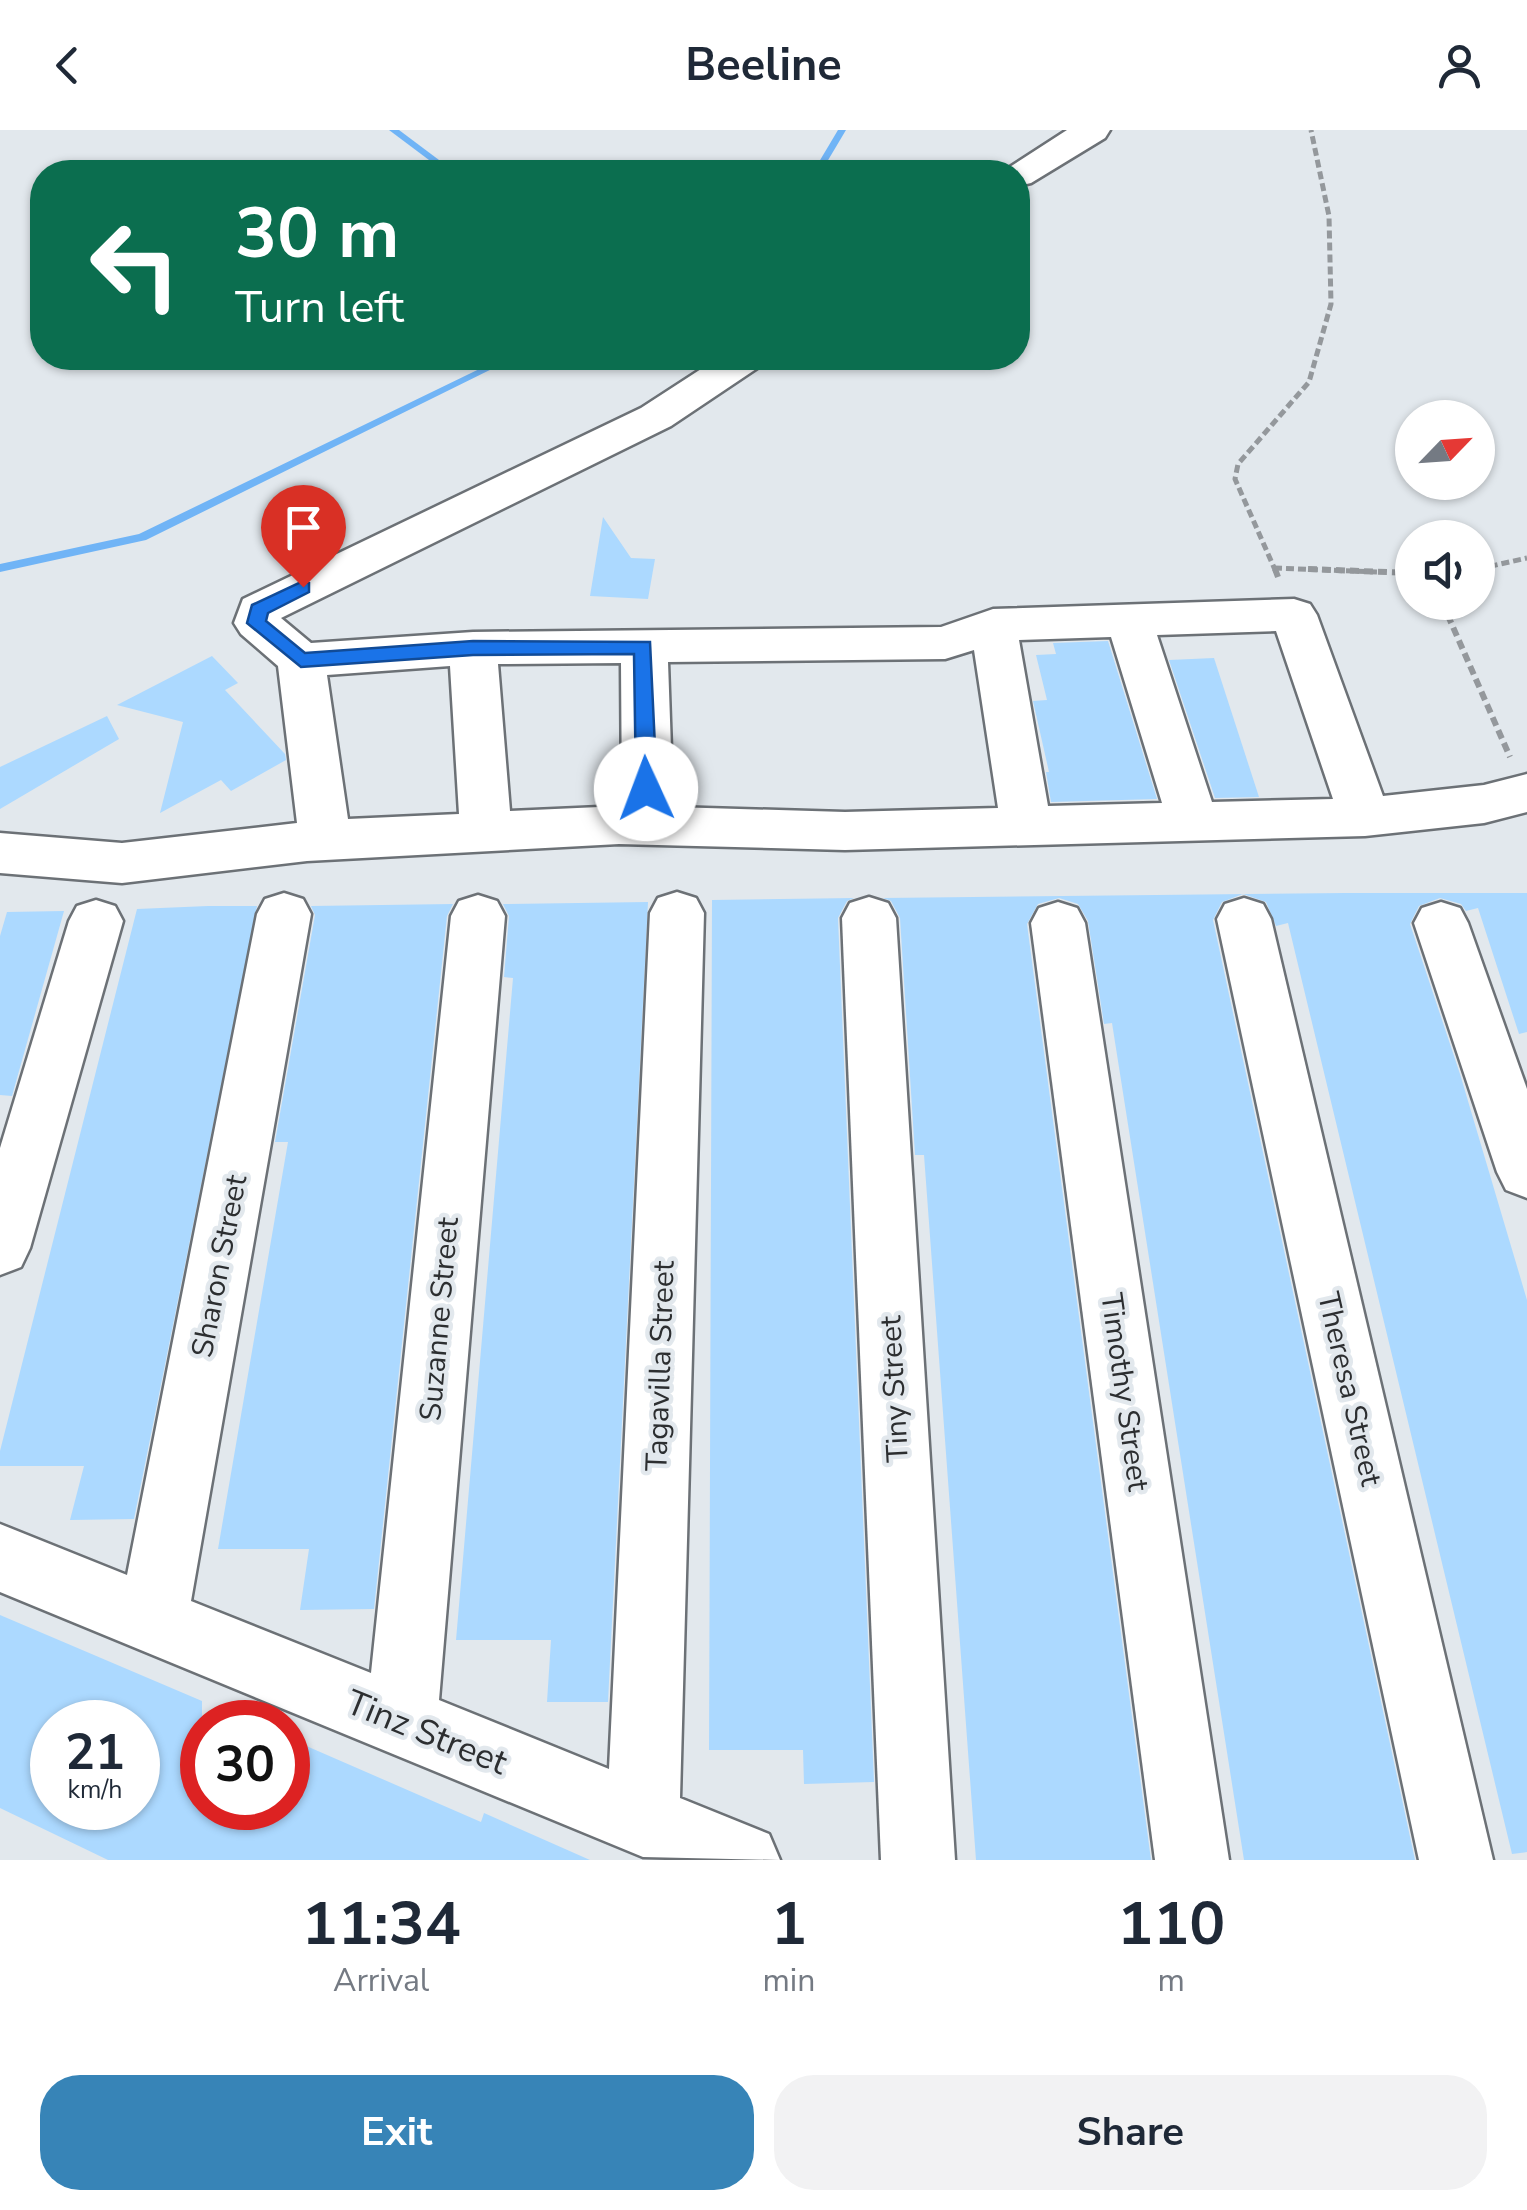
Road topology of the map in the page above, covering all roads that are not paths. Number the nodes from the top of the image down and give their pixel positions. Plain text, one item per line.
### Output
1 (1092, 130) edge
2 (1030, 168) edge
3 (727, 370) edge
4 (1129, 621) junction
5 (993, 625) junction
6 (644, 647) junction
7 (473, 648) junction
8 (301, 660) junction
9 (1527, 793) edge
10 (1364, 818) junction
11 (1192, 821) junction
12 (1026, 825) junction
13 (648, 826) junction
14 (486, 833) junction
15 (325, 841) junction
16 (0, 853) edge
17 (677, 913) dead end
18 (284, 914) dead end
19 (478, 916) dead end
20 (869, 918) dead end
21 (1244, 919) dead end
22 (96, 920) dead end
23 (1441, 922) dead end
24 (1058, 924) dead end
25 (1527, 1172) edge
26 (0, 1248) edge
27 (0, 1558) edge
28 (153, 1618) junction
29 (401, 1722) junction
30 (643, 1820) junction
31 (743, 1860) edge
32 (918, 1860) edge
33 (1192, 1860) edge
34 (1456, 1860) edge

1 - 2 street
3 - 8 street
4 - 5 street
4 - 10 street
4 - 11 street
5 - 6 street
5 - 12 street
6 - 7 street
6 - 13 street
7 - 8 street
7 - 14 street
8 - 15 street
9 - 10 street
10 - 11 street
11 - 12 street
12 - 13 street
13 - 14 street
14 - 15 street
15 - 16 street
17 - 30 street, Tagavilla Street
18 - 28 street, Sharon Street
19 - 29 street, Suzanne Street
20 - 32 street, Tiny Street
21 - 34 street, Theresa Street
22 - 26 street
23 - 25 street
24 - 33 street, Timothy Street
27 - 28 street, Tinz Street
28 - 29 street, Tinz Street
29 - 30 street, Tinz Street
30 - 31 street, Tinz Street

